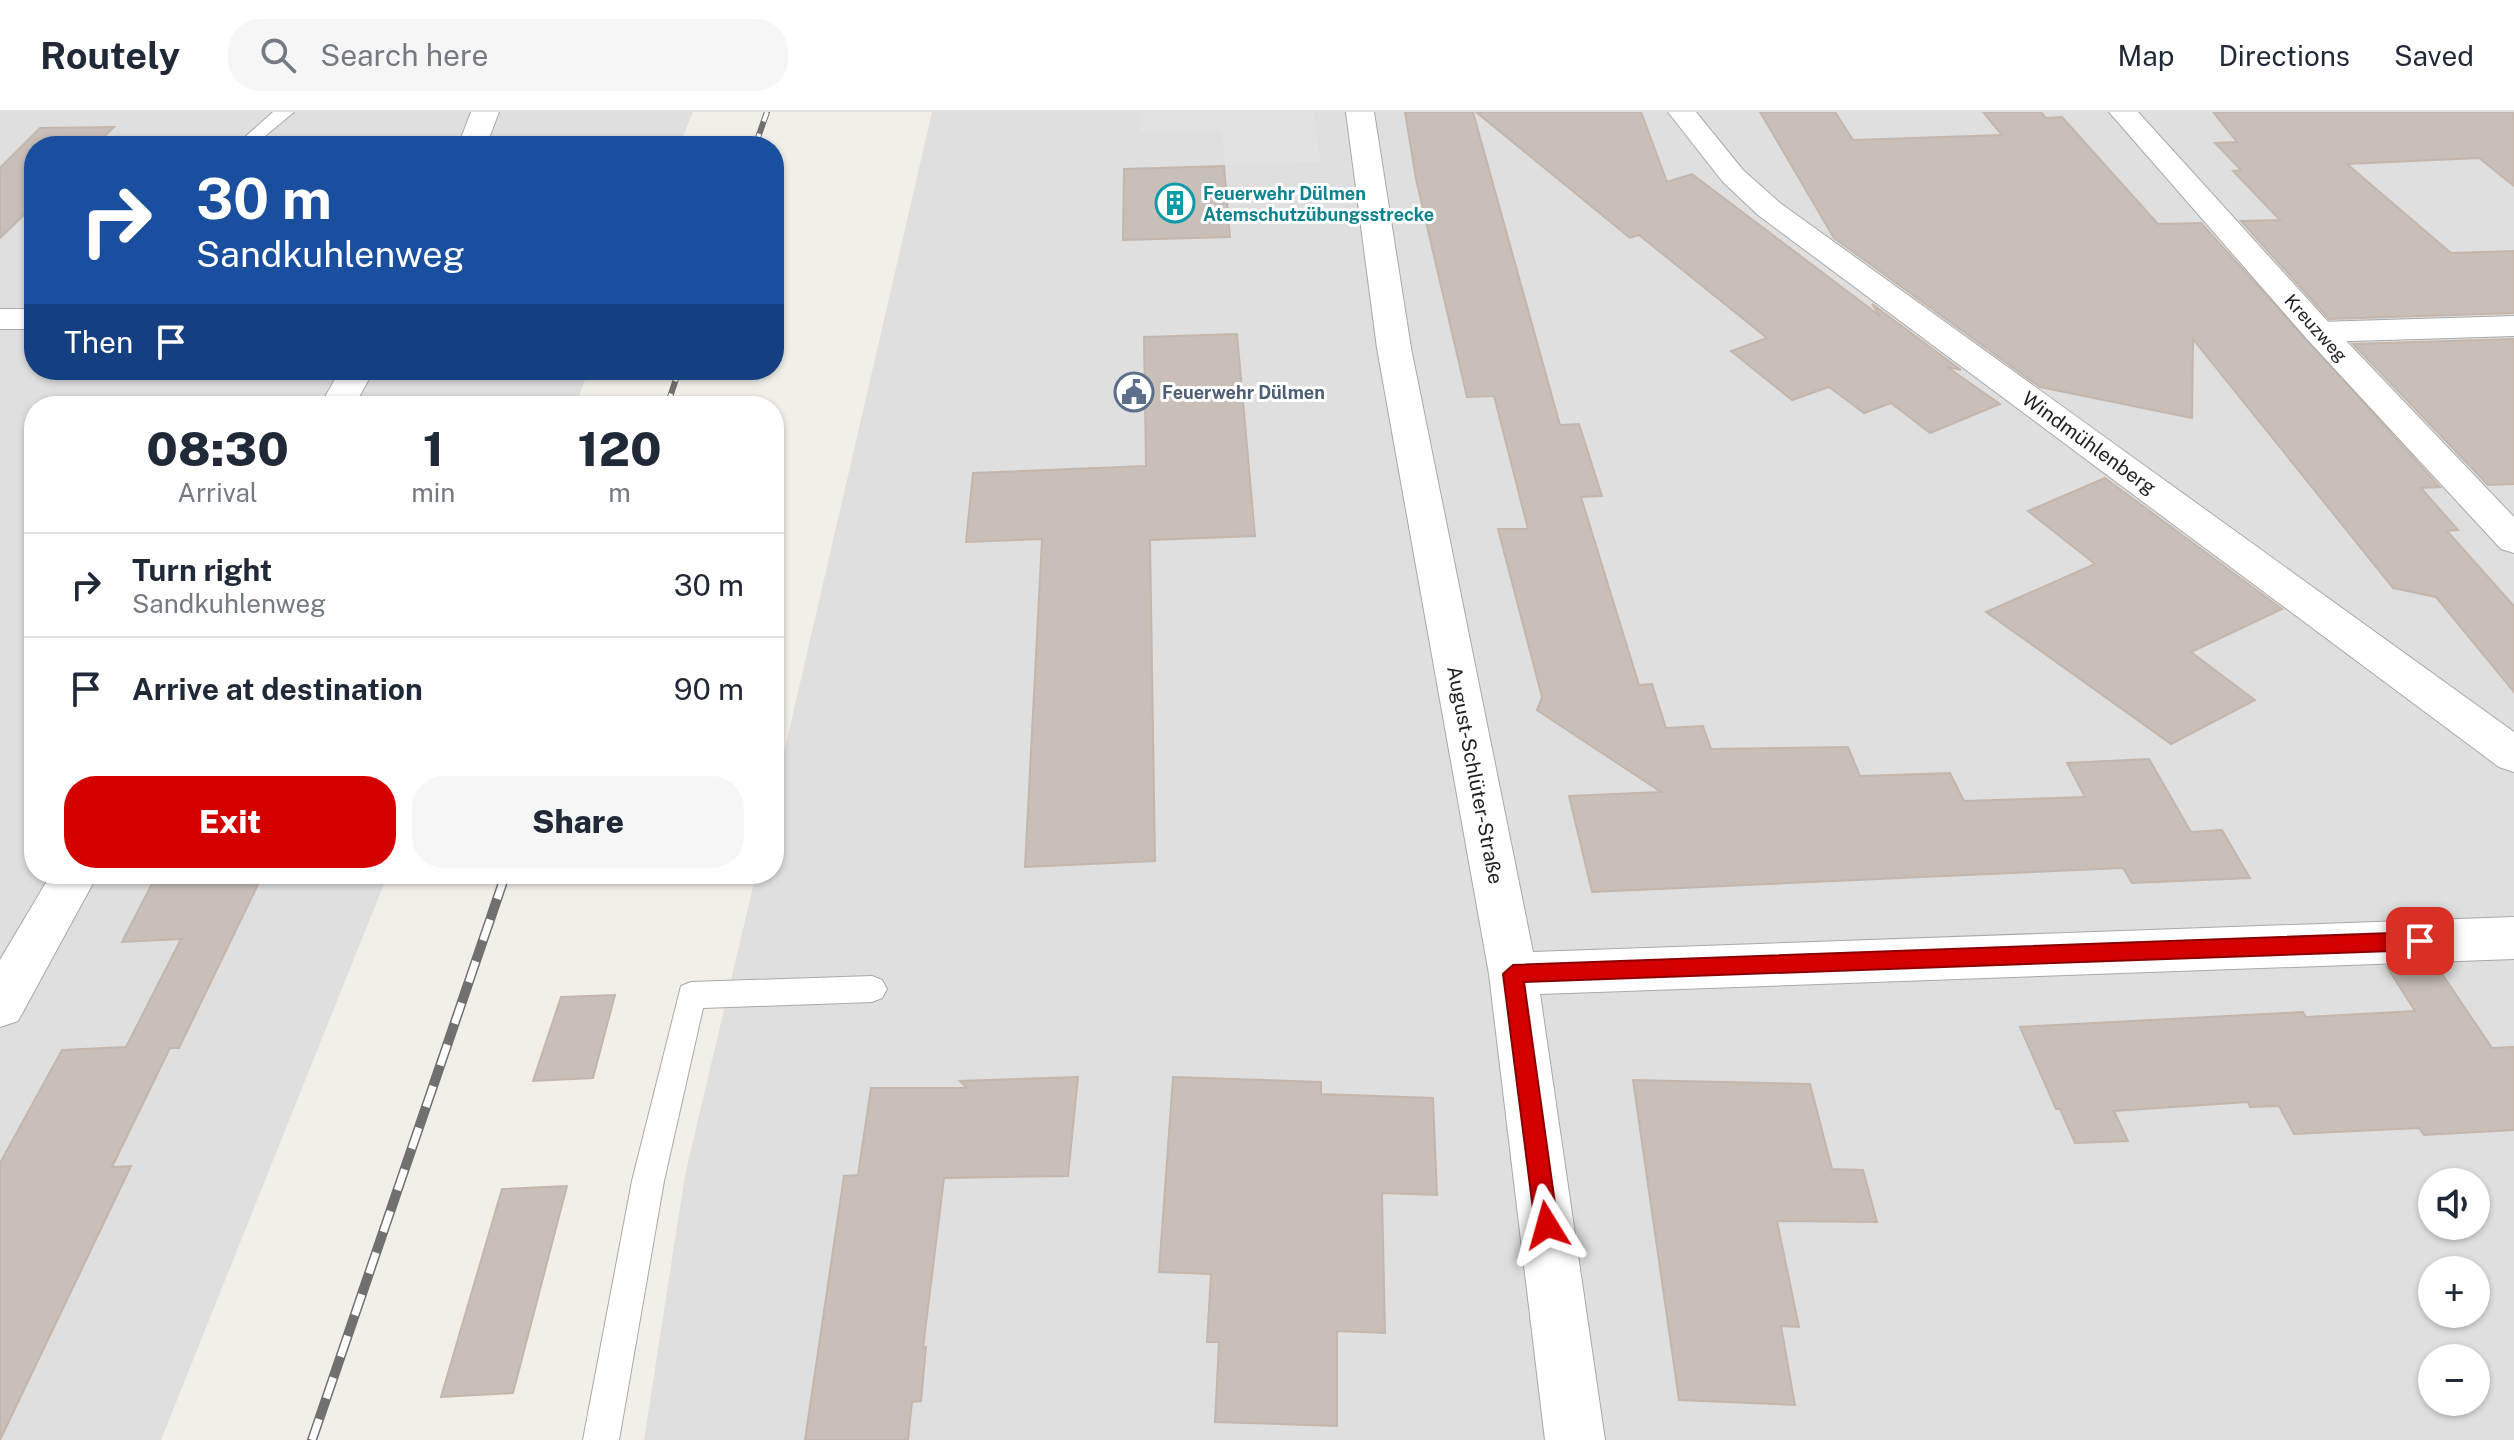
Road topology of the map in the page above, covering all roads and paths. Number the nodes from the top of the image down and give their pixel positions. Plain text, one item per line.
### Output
1 (286, 112) edge
2 (485, 112) edge
3 (1360, 112) edge
4 (1682, 112) edge
5 (2123, 112) edge
6 (254, 136) edge
7 (476, 136) edge
8 (0, 319) edge
9 (24, 319) edge
10 (2514, 326) edge
11 (2319, 332) junction
12 (2514, 540) edge
13 (2514, 755) edge
14 (69, 884) edge
15 (2514, 938) edge
16 (1513, 974) junction
17 (872, 989) dead end
18 (0, 1005) edge
19 (601, 1440) edge
20 (1575, 1440) edge

1 - 6 lane
2 - 7 street
3 - 16 street, August-Schlüter-Straße
4 - 13 street, Windmühlenberg
5 - 11 street, Kreuzweg
8 - 9 street
10 - 11 street
11 - 12 street, Kreuzweg
14 - 18 street
15 - 16 street
16 - 20 street, August-Schlüter-Straße
17 - 19 lane

